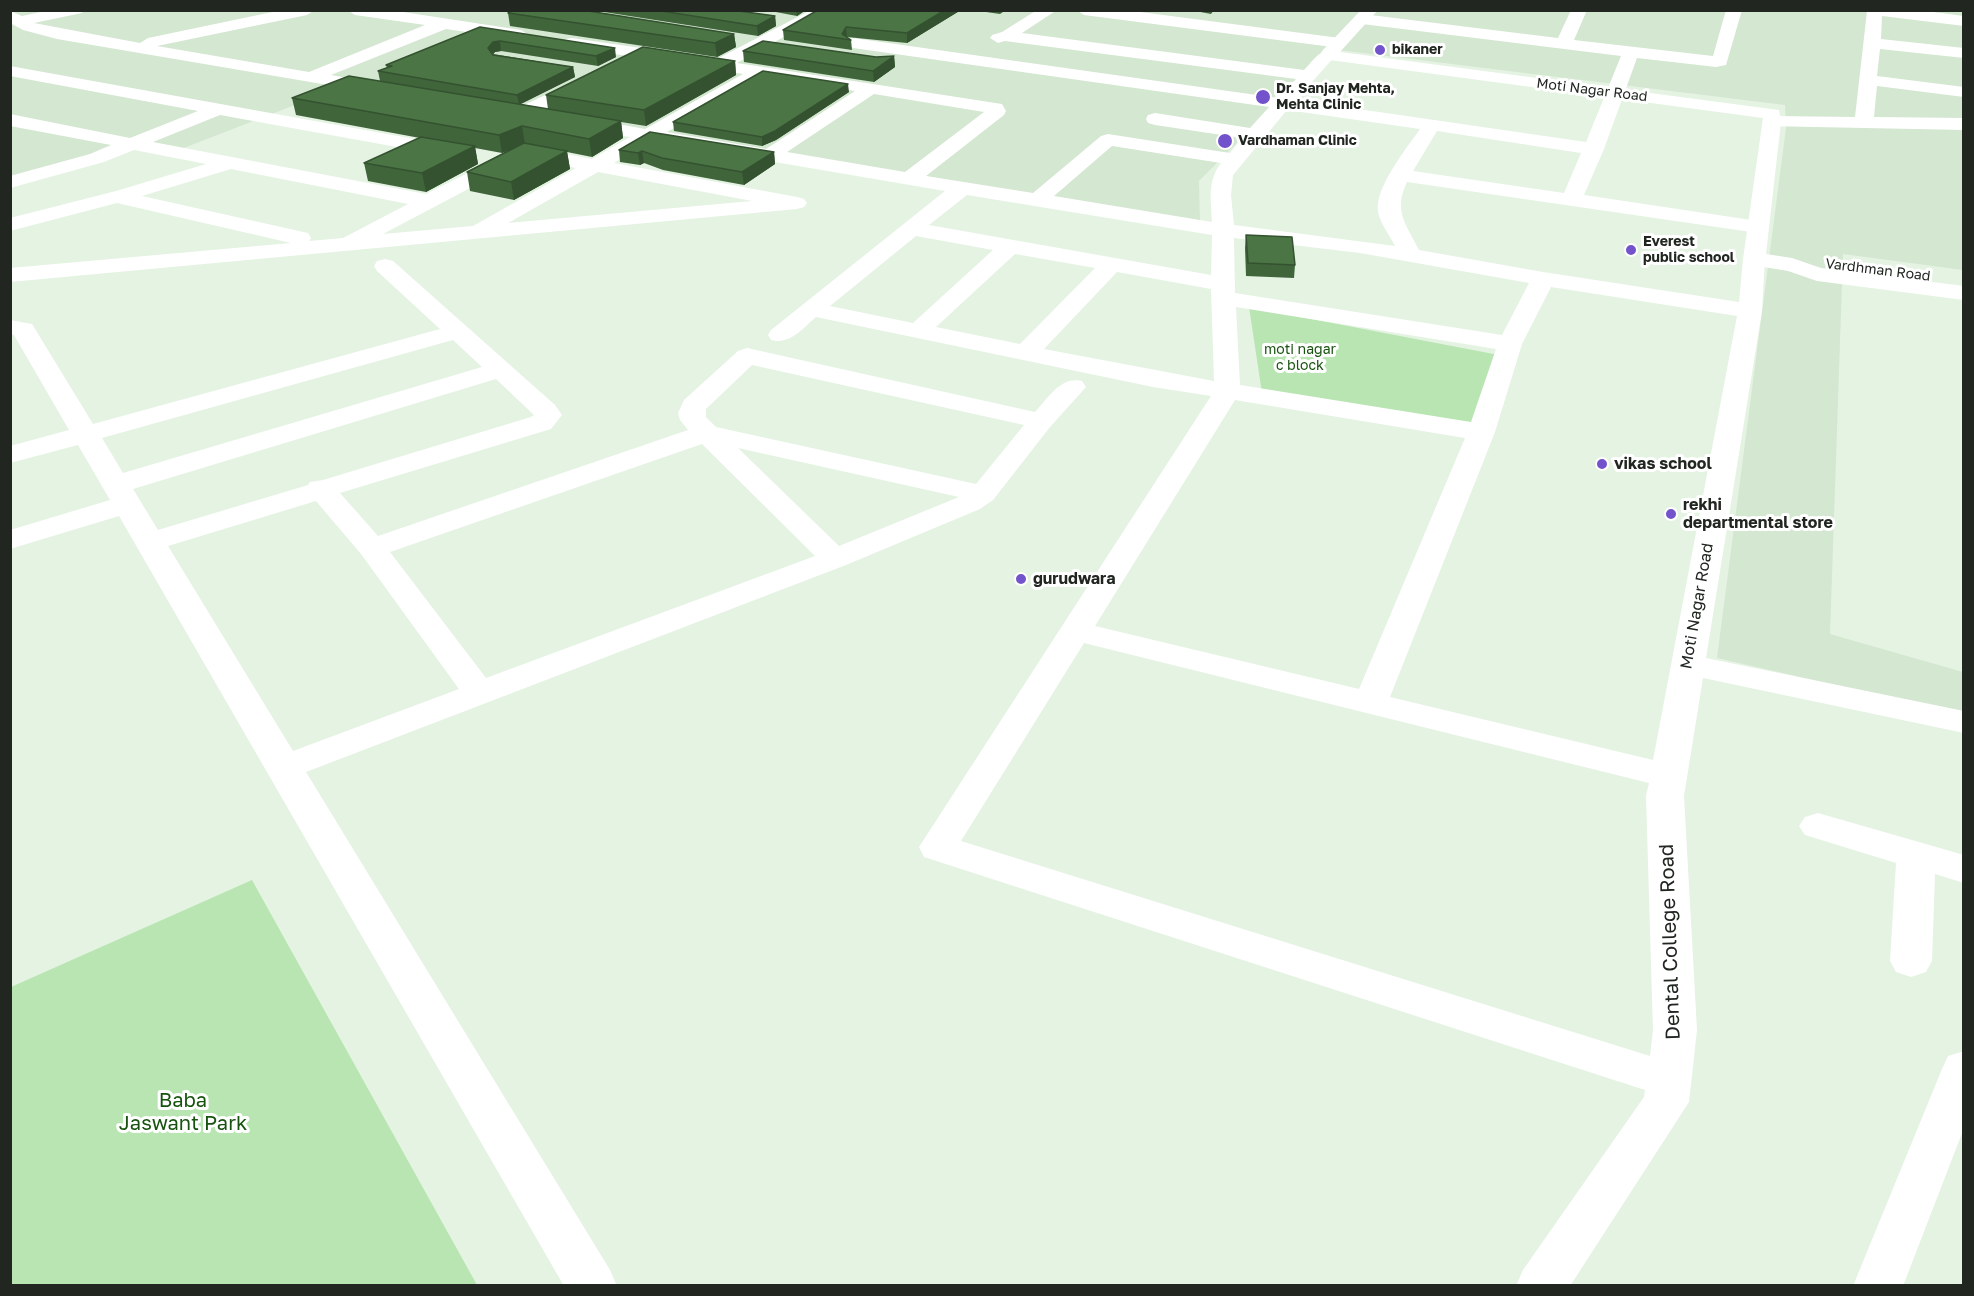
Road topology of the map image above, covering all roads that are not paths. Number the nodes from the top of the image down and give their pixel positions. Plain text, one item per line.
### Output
1 (76, 10) edge
2 (307, 10) edge
3 (355, 10) edge
4 (824, 10) edge
5 (1049, 10) edge
6 (1084, 10) edge
7 (1734, 10) edge
8 (1578, 11) edge
9 (1875, 11) edge
10 (379, 12) edge
11 (1366, 15) edge
12 (767, 18) edge
13 (1476, 18) dead end
14 (13, 20) edge
15 (1964, 21) edge
16 (801, 23) junction
17 (444, 24) junction
18 (1466, 32) junction
19 (1004, 36) junction
20 (537, 38) edge
21 (737, 40) edge
22 (561, 41) edge
23 (1874, 43) junction
24 (760, 44) junction
25 (1564, 44) junction
26 (129, 47) junction
27 (783, 47) edge
28 (848, 50) edge
29 (1631, 52) junction
30 (642, 53) junction
31 (1964, 53) edge
32 (1326, 58) junction
33 (966, 59) junction
34 (708, 63) junction
35 (567, 69) edge
36 (611, 69) edge
37 (10, 71) edge
38 (761, 71) junction
39 (311, 77) junction
40 (1869, 80) junction
41 (929, 83) dead end
42 (872, 88) junction
43 (393, 91) edge
44 (1964, 92) edge
45 (1614, 93) junction
46 (911, 94) junction
47 (1282, 105) junction
48 (218, 109) junction
49 (1155, 119) dead end
50 (10, 120) edge
51 (1772, 122) junction
52 (1864, 123) junction
53 (1964, 124) edge
54 (1432, 125) junction
55 (1255, 134) junction
56 (647, 135) junction
57 (132, 145) junction
58 (1594, 149) junction
59 (770, 155) junction
60 (1233, 159) junction
61 (504, 161) junction
62 (229, 164) junction
63 (596, 164) junction
64 (1400, 175) junction
65 (909, 179) junction
66 (10, 182) edge
67 (962, 188) junction
68 (117, 197) junction
69 (427, 201) junction
70 (1036, 201) junction
71 (1571, 201) junction
72 (10, 225) edge
73 (1758, 227) junction
74 (913, 229) junction
75 (1223, 230) junction
76 (472, 234) junction
77 (350, 243) junction
78 (328, 245) junction
79 (1009, 247) junction
80 (1410, 254) junction
81 (1754, 259) junction
82 (1111, 265) junction
83 (1792, 265) junction
84 (384, 266) dead end
85 (10, 275) edge
86 (1543, 279) junction
87 (1964, 281) edge
88 (1223, 291) junction
89 (1964, 293) edge
90 (811, 309) junction
91 (1750, 311) junction
92 (10, 327) edge
93 (918, 331) junction
94 (456, 332) junction
95 (780, 335) dead end
96 (1510, 344) junction
97 (1026, 353) junction
98 (500, 370) junction
99 (1073, 387) dead end
100 (1227, 392) junction
101 (1041, 421) junction
102 (1480, 432) junction
103 (706, 433) junction
104 (85, 434) junction
105 (10, 455) edge
106 (320, 488) junction
107 (983, 494) junction
108 (121, 495) junction
109 (10, 540) edge
110 (150, 542) junction
111 (372, 548) junction
112 (835, 559) junction
113 (1077, 631) junction
114 (1687, 664) junction
115 (480, 693) junction
116 (1370, 704) junction
117 (1964, 722) edge
118 (284, 767) junction
119 (1668, 776) junction
120 (1818, 826) dead end
121 (1916, 855) junction
122 (1964, 869) edge
123 (1911, 962) dead end
124 (1964, 1069) edge
125 (1669, 1080) junction
126 (592, 1286) edge
127 (1541, 1286) edge
128 (1878, 1286) edge

1 - 14 street
2 - 26 street
3 - 10 street
4 - 16 street
5 - 19 street
6 - 32 street
7 - 29 street
8 - 25 street
9 - 15 street
9 - 23 street
10 - 17 street
11 - 18 street
11 - 32 street
12 - 16 street
13 - 18 street
14 - 26 street
16 - 24 street
17 - 20 street
17 - 39 street
18 - 25 street
19 - 32 street
19 - 33 street
21 - 24 street
22 - 30 street
23 - 31 street
23 - 40 street
24 - 27 street
24 - 34 street
25 - 29 street
26 - 39 street
28 - 33 street
29 - 45 street
30 - 34 street
30 - 36 street
32 - 45 street, Moti Nagar Road
32 - 47 street
33 - 47 street
34 - 38 street
35 - 56 street
37 - 48 street
38 - 42 street
38 - 56 street
39 - 43 street
40 - 44 street
40 - 52 street
41 - 46 street
42 - 46 street
42 - 59 street
45 - 51 street, Moti Nagar Road
45 - 58 street
46 - 65 street
47 - 54 street
47 - 55 street
48 - 57 street
48 - 61 street
49 - 55 street
50 - 57 street
51 - 52 street
51 - 73 street, Moti Nagar Road
52 - 53 street
54 - 58 street
54 - 64 street
55 - 60 street
56 - 59 street
56 - 63 street
57 - 62 street
57 - 66 street
58 - 71 street
59 - 65 street
60 - 70 street
60 - 75 street
61 - 63 street
61 - 69 street
62 - 68 street
62 - 69 street
63 - 76 street
63 - 76 street
64 - 71 street
64 - 80 street
65 - 67 street
67 - 70 street
67 - 74 street
68 - 72 street
68 - 78 street
69 - 77 street
70 - 75 street
71 - 73 street
73 - 81 street, Moti Nagar Road
74 - 79 street
74 - 90 street
75 - 80 street
75 - 88 street
76 - 77 street
77 - 78 street
78 - 85 street
79 - 82 street
79 - 93 street
80 - 86 street
81 - 83 street
81 - 91 street, Moti Nagar Road
82 - 88 street
82 - 97 street
83 - 87 street, Vardhman Road
83 - 89 street
84 - 94 street
86 - 91 street
86 - 96 street
88 - 96 street
88 - 100 street
90 - 93 street
90 - 95 street
91 - 114 street, Moti Nagar Road
92 - 104 street
93 - 97 street
94 - 98 street
94 - 104 street
96 - 102 street
97 - 100 street
98 - 106 street
98 - 108 street
99 - 101 street
100 - 102 street
100 - 113 street
101 - 103 street
101 - 107 street
102 - 116 street
103 - 107 street
103 - 111 street
103 - 112 street
104 - 105 street
104 - 108 street
106 - 110 street
106 - 111 street
107 - 112 street
108 - 109 street
108 - 110 street
110 - 118 street
111 - 115 street
112 - 115 street
113 - 116 street
113 - 125 street
114 - 117 street
114 - 119 street, Moti Nagar Road
115 - 118 street
116 - 119 street
118 - 126 street
119 - 125 street, Dental College Road
120 - 121 street
121 - 122 street
121 - 123 street
124 - 128 street
125 - 127 street, Dental College Road

